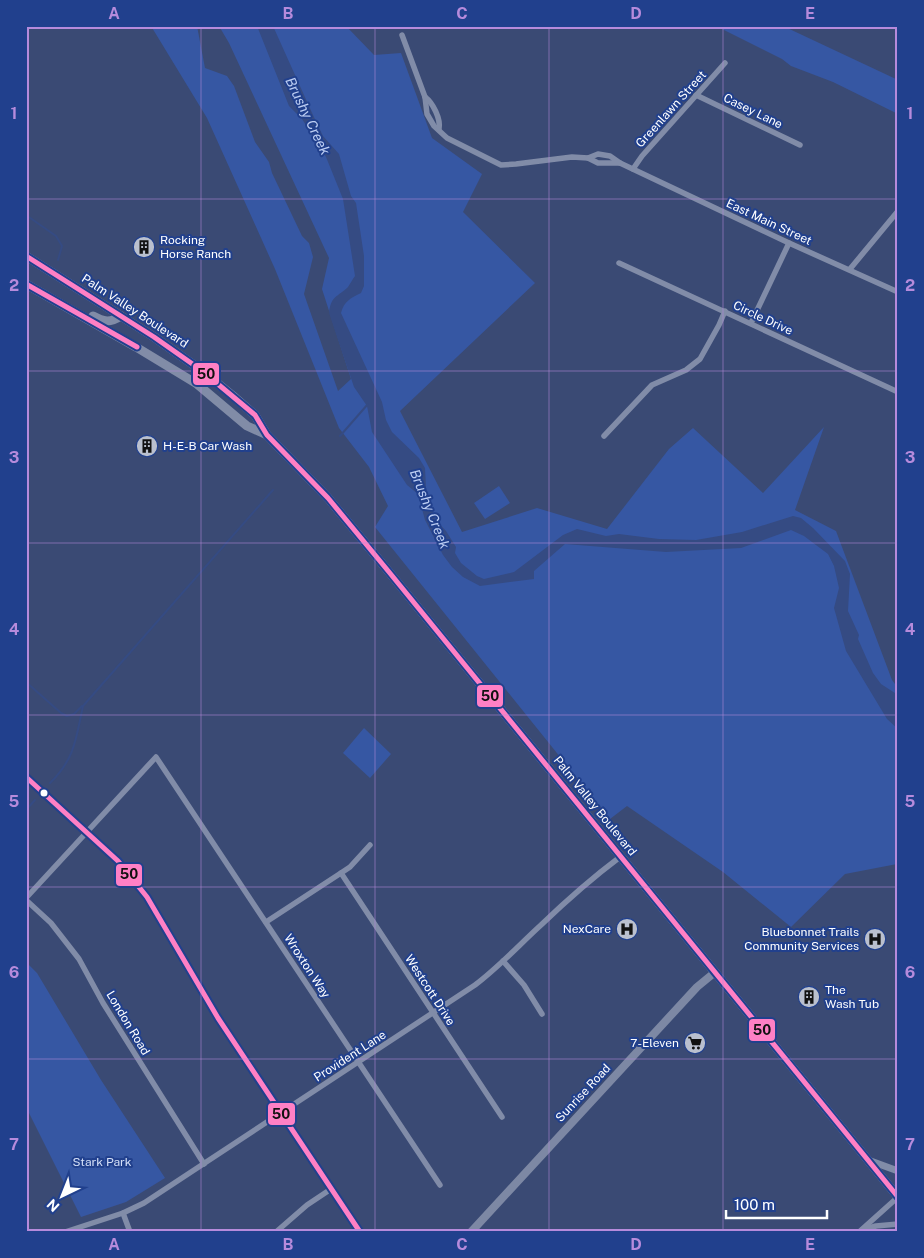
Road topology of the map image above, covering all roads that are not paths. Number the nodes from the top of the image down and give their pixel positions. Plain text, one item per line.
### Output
1 (402, 36) dead end
2 (724, 63) dead end
3 (696, 95) junction
4 (800, 144) dead end
5 (633, 169) junction
6 (898, 211) edge
7 (788, 243) junction
8 (26, 256) edge
9 (619, 262) dead end
10 (850, 269) junction
11 (28, 285) edge
12 (898, 292) edge
13 (725, 311) junction
14 (121, 316) junction
15 (751, 323) junction
16 (898, 392) edge
17 (267, 435) junction
18 (604, 436) dead end
19 (26, 778) edge
20 (87, 832) junction
21 (370, 845) dead end
22 (620, 857) junction
23 (341, 873) junction
24 (26, 899) edge
25 (266, 922) junction
26 (504, 961) junction
27 (714, 972) junction
28 (433, 1013) junction
29 (542, 1014) dead end
30 (358, 1062) junction
31 (280, 1113) junction
32 (502, 1117) dead end
33 (866, 1160) junction
34 (204, 1164) junction
35 (898, 1171) edge
36 (440, 1185) dead end
37 (331, 1189) junction
38 (898, 1197) edge
39 (124, 1213) junction
40 (898, 1224) edge
41 (859, 1231) edge
42 (65, 1232) edge
43 (130, 1232) edge
44 (276, 1232) edge
45 (360, 1232) edge
46 (471, 1232) edge

1 - 5 street, East Main Street
2 - 3 street, Greenlawn Street
3 - 4 street, Casey Lane
3 - 5 street, Greenlawn Street
5 - 7 street, East Main Street
6 - 10 street
7 - 10 street, East Main Street
7 - 15 street
8 - 14 highway, Palm Valley Boulevard
9 - 13 street, Circle Drive
10 - 12 street, East Main Street
11 - 14 highway
11 - 17 highway, Palm Valley Boulevard
13 - 15 street, Circle Drive
13 - 18 street
14 - 17 highway, Palm Valley Boulevard
15 - 16 street, Circle Drive
17 - 22 highway, Palm Valley Boulevard
19 - 20 street
20 - 24 street
20 - 25 street, Wroxton Way
20 - 31 street
21 - 23 street
22 - 26 street, Provident Lane
22 - 27 highway, Palm Valley Boulevard
23 - 25 street
23 - 28 street, Westcott Drive
24 - 34 street, London Road
25 - 30 street, Wroxton Way
26 - 28 street, Provident Lane
26 - 29 street
27 - 33 highway, Palm Valley Boulevard
27 - 46 main road, Sunrise Road
28 - 30 street, Provident Lane
28 - 32 street, Westcott Drive
30 - 31 street, Provident Lane
30 - 36 street, Wroxton Way
31 - 34 street, Provident Lane
31 - 37 street
33 - 35 street
33 - 38 highway, Palm Valley Boulevard
34 - 39 street, Provident Lane
37 - 44 street
37 - 45 street
38 - 41 street
39 - 42 street, Provident Lane
39 - 43 street
40 - 41 street

